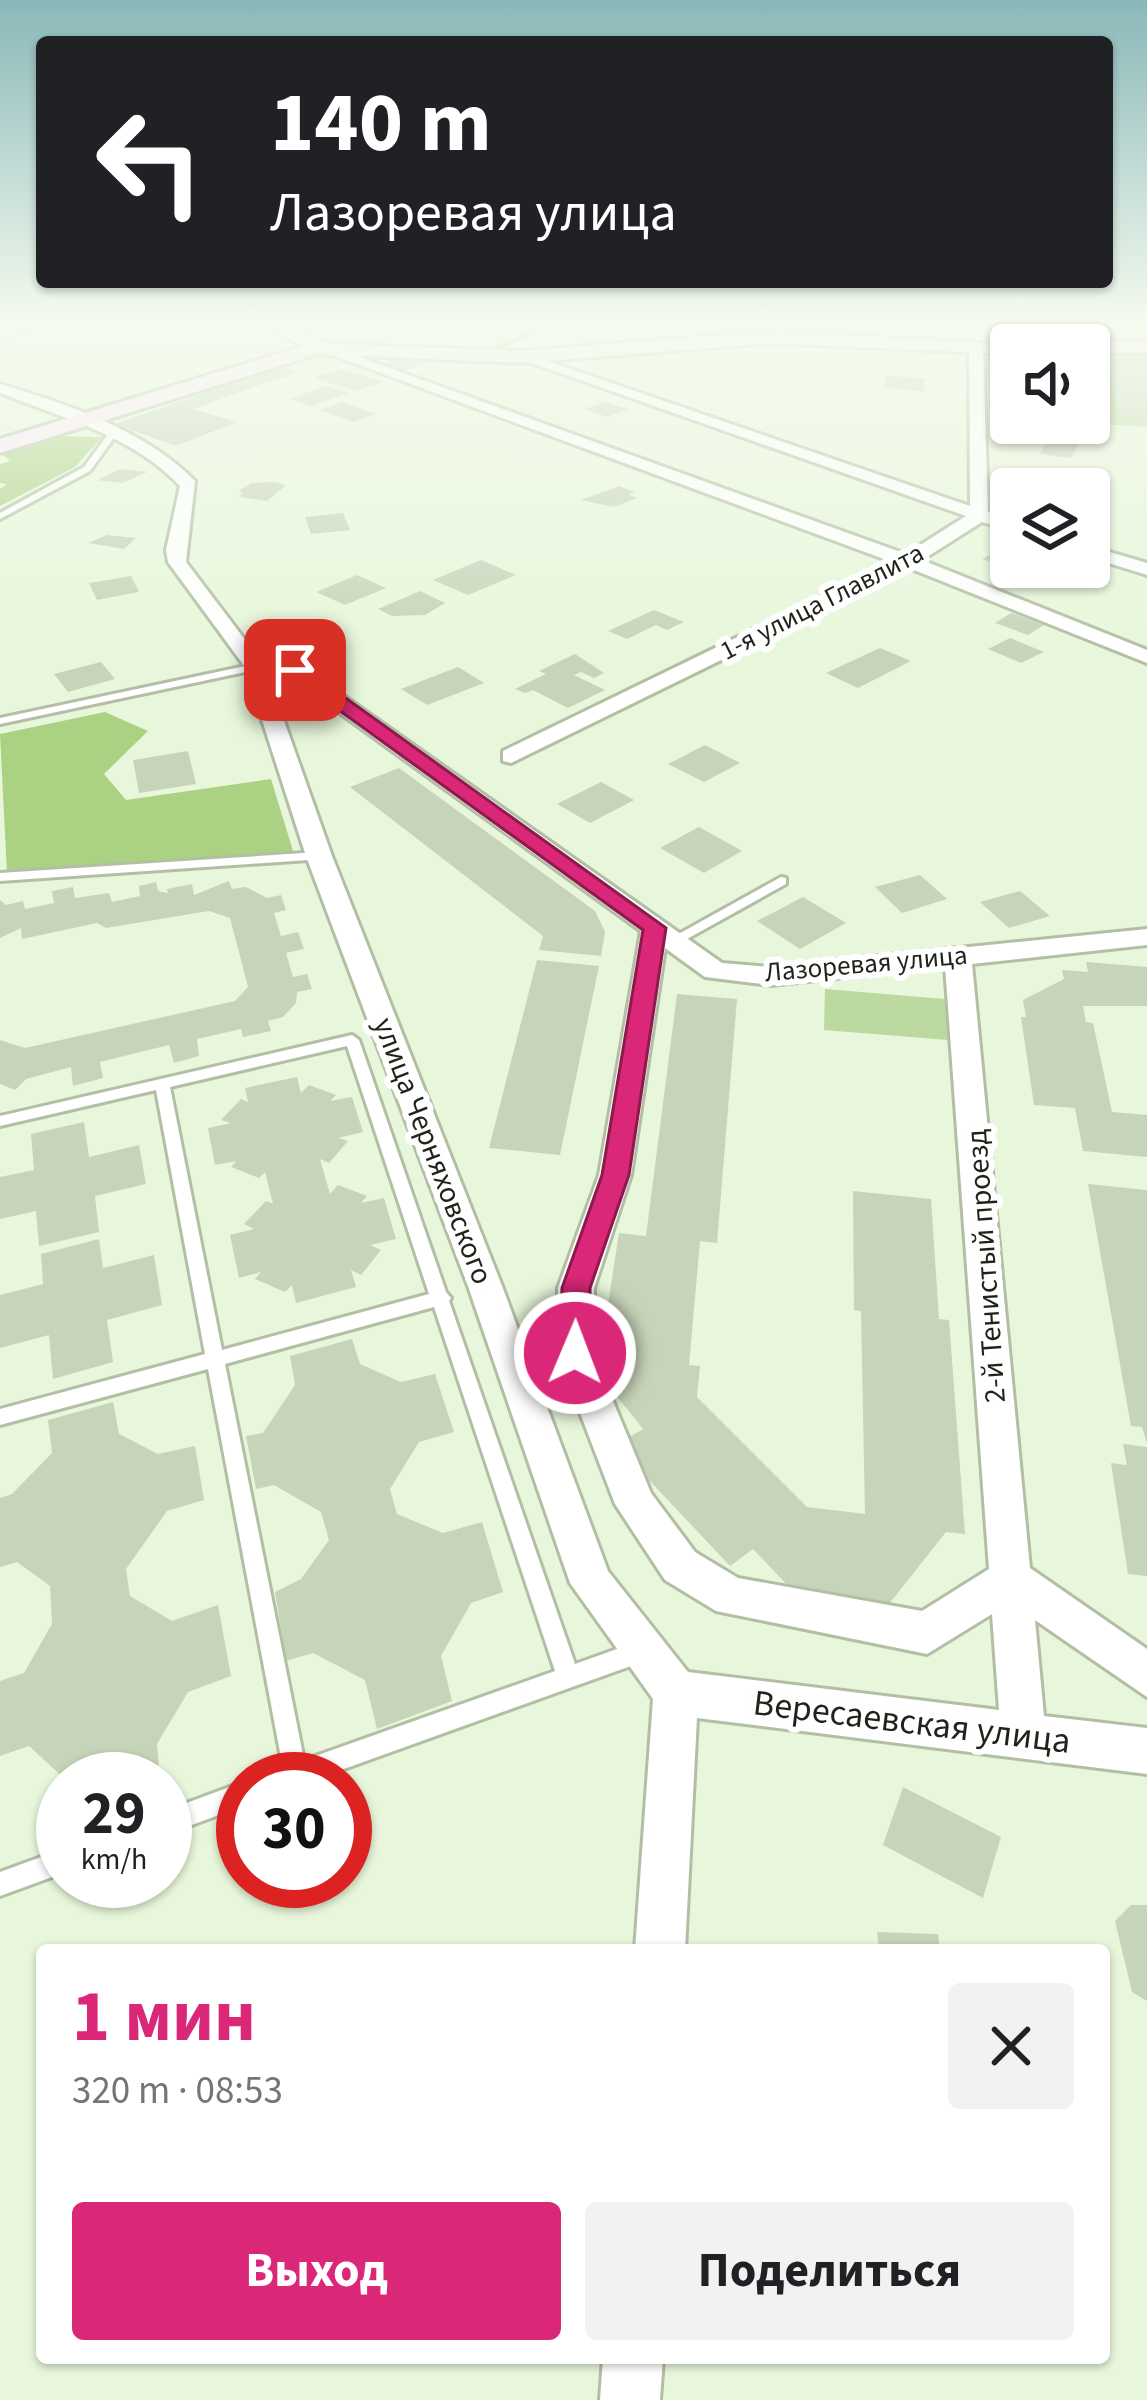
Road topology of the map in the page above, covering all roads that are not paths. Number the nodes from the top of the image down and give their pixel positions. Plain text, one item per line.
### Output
1 (46, 431) edge
2 (102, 431) edge
3 (546, 431) edge
4 (735, 431) edge
5 (977, 431) edge
6 (112, 435) junction
7 (0, 446) edge
8 (0, 516) edge
9 (979, 516) junction
10 (990, 519) edge
11 (1110, 557) edge
12 (908, 561) junction
13 (1147, 569) edge
14 (1147, 658) edge
15 (255, 668) junction
16 (0, 721) edge
17 (511, 756) dead end
18 (319, 856) junction
19 (0, 877) edge
20 (781, 881) dead end
21 (664, 934) junction
22 (1147, 938) edge
23 (957, 956) junction
24 (162, 1084) junction
25 (0, 1121) edge
26 (442, 1298) junction
27 (217, 1363) junction
28 (0, 1417) edge
29 (1010, 1578) junction
30 (643, 1650) junction
31 (1147, 1675) edge
32 (568, 1677) junction
33 (676, 1693) junction
34 (1023, 1736) junction
35 (1147, 1751) edge
36 (286, 1752) edge
37 (360, 1752) edge
38 (36, 1871) edge
39 (0, 1884) edge
40 (659, 1944) edge
41 (633, 2364) edge
42 (630, 2400) edge

1 - 7 street
2 - 6 street, улица Черняховского
3 - 12 street
4 - 9 street
5 - 9 street
6 - 8 lane
6 - 15 street, улица Черняховского
9 - 10 street
9 - 12 street, 1-я улица Главлита
11 - 13 street
12 - 14 street
12 - 17 street, 1-я улица Главлита
15 - 16 lane
15 - 18 street, улица Черняховского
15 - 21 street, Лазоревая улица
18 - 19 lane
18 - 30 street, улица Черняховского
20 - 21 lane
21 - 23 street, Лазоревая улица
21 - 29 street
22 - 23 street, Лазоревая улица
23 - 29 street, 2-й Тенистый проезд
24 - 25 lane
24 - 26 lane
24 - 27 lane
26 - 27 lane
26 - 32 lane
27 - 28 lane
27 - 36 lane
29 - 31 street
29 - 34 street, 2-й Тенистый проезд
30 - 32 lane
30 - 33 street, улица Черняховского
32 - 37 lane
33 - 34 street, Вересаевская улица
33 - 40 street
34 - 35 street, Вересаевская улица
38 - 39 lane
41 - 42 street

